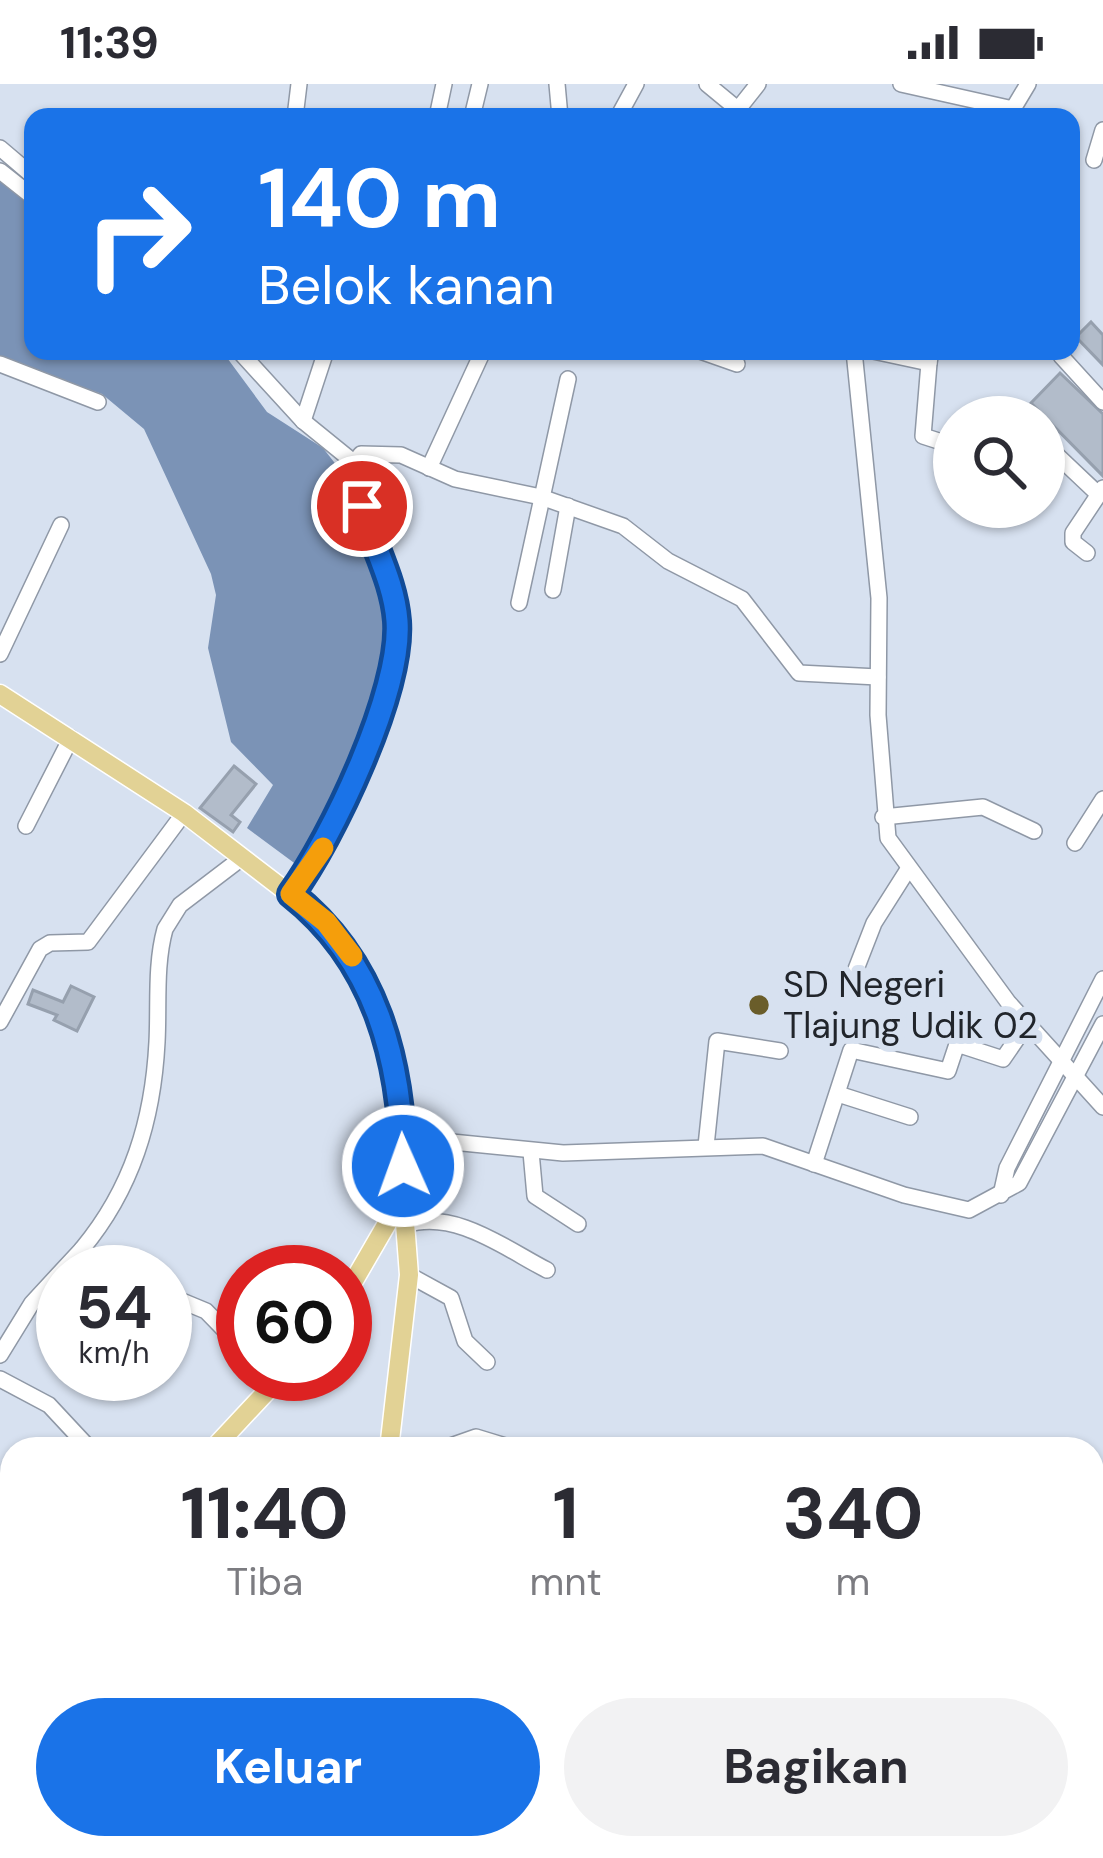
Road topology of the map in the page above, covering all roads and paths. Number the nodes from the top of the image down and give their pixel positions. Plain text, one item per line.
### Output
1 (707, 84) edge
2 (902, 84) edge
3 (936, 88) edge
4 (738, 108) edge
5 (992, 108) edge
6 (1103, 130) edge
7 (0, 148) edge
8 (1094, 160) dead end
9 (24, 168) edge
10 (0, 170) edge
11 (24, 190) edge
12 (247, 360) edge
13 (323, 360) edge
14 (480, 360) edge
15 (726, 360) edge
16 (855, 360) edge
17 (930, 360) edge
18 (1065, 360) edge
19 (0, 364) edge
20 (737, 364) dead end
21 (568, 379) dead end
22 (98, 402) dead end
23 (1103, 402) edge
24 (303, 422) junction
25 (933, 439) edge
26 (352, 460) junction
27 (1065, 461) edge
28 (429, 468) junction
29 (1100, 491) edge
30 (541, 497) junction
31 (568, 506) junction
32 (62, 525) dead end
33 (1087, 553) dead end
34 (553, 590) dead end
35 (519, 603) dead end
36 (0, 654) edge
37 (878, 677) junction
38 (0, 694) edge
39 (71, 738) junction
40 (1103, 799) edge
41 (184, 813) junction
42 (883, 817) junction
43 (26, 826) dead end
44 (1034, 831) dead end
45 (1075, 843) dead end
46 (243, 856) junction
47 (907, 871) junction
48 (291, 894) junction
49 (1103, 979) edge
50 (851, 982) dead end
51 (0, 1022) edge
52 (1027, 1024) junction
53 (1103, 1024) edge
54 (780, 1051) dead end
55 (1060, 1057) junction
56 (1076, 1078) junction
57 (838, 1094) junction
58 (1103, 1107) edge
59 (910, 1117) dead end
60 (402, 1137) junction
61 (706, 1146) junction
62 (531, 1151) junction
63 (814, 1163) junction
64 (1001, 1195) junction
65 (403, 1196) junction
66 (578, 1224) dead end
67 (406, 1225) junction
68 (85, 1245) edge
69 (372, 1249) edge
70 (548, 1270) dead end
71 (409, 1275) junction
72 (36, 1299) edge
73 (0, 1355) edge
74 (487, 1362) dead end
75 (0, 1379) edge
76 (255, 1401) edge
77 (79, 1437) edge
78 (224, 1437) edge
79 (389, 1437) edge

1 - 4 street
2 - 3 street
3 - 5 street
6 - 8 street
7 - 9 street
10 - 11 street
12 - 24 street
13 - 24 street
14 - 28 street
15 - 20 street
16 - 37 street
17 - 25 street
18 - 23 street
19 - 22 street
21 - 30 street
24 - 26 street
26 - 28 street
26 - 48 street
27 - 29 street
28 - 30 street
29 - 33 street
30 - 31 street
30 - 35 street
31 - 34 street
31 - 37 street
32 - 36 street
37 - 42 street
38 - 39 main road
39 - 41 main road
39 - 43 street
40 - 45 street
41 - 46 main road
41 - 51 street
42 - 44 street
42 - 47 street
46 - 48 main road
46 - 68 street
47 - 50 street
47 - 52 street
48 - 60 main road
49 - 55 street
52 - 55 street
52 - 57 street
53 - 56 street
54 - 61 street
55 - 56 street
55 - 64 street
56 - 58 street
56 - 64 street
57 - 59 street
57 - 63 street
60 - 62 street
60 - 65 main road
61 - 62 street
61 - 63 street
62 - 66 street
63 - 64 street
65 - 67 main road
65 - 69 main road
67 - 70 street
67 - 71 main road
71 - 74 street
71 - 79 main road
72 - 73 street
75 - 77 street
76 - 78 main road

